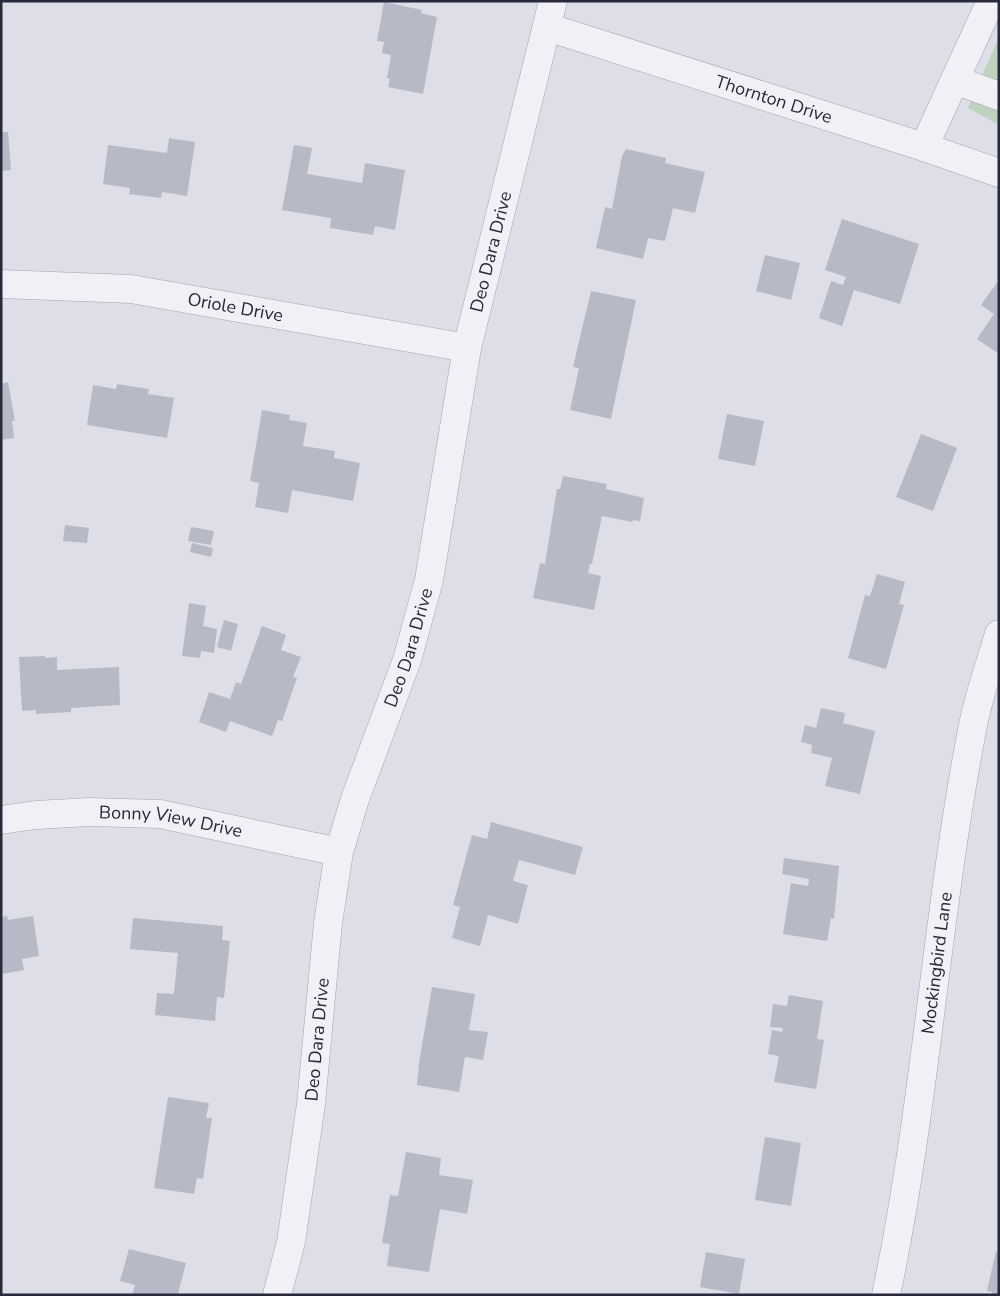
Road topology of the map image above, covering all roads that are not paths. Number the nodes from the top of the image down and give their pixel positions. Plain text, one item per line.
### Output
1 (991, 1) edge
2 (550, 14) edge
3 (955, 80) junction
4 (999, 96) edge
5 (924, 147) junction
6 (999, 174) edge
7 (1, 284) edge
8 (467, 348) junction
9 (999, 634) edge
10 (1, 820) edge
11 (339, 852) junction
12 (277, 1295) edge
13 (886, 1295) edge

1 - 3 street
2 - 5 street, Thornton Drive
2 - 8 street, Deo Dara Drive
3 - 4 street
3 - 5 street
5 - 6 street, Thornton Drive
7 - 8 street, Oriole Drive
8 - 11 street, Deo Dara Drive
9 - 13 street, Mockingbird Lane
10 - 11 street, Bonny View Drive
11 - 12 street, Deo Dara Drive

